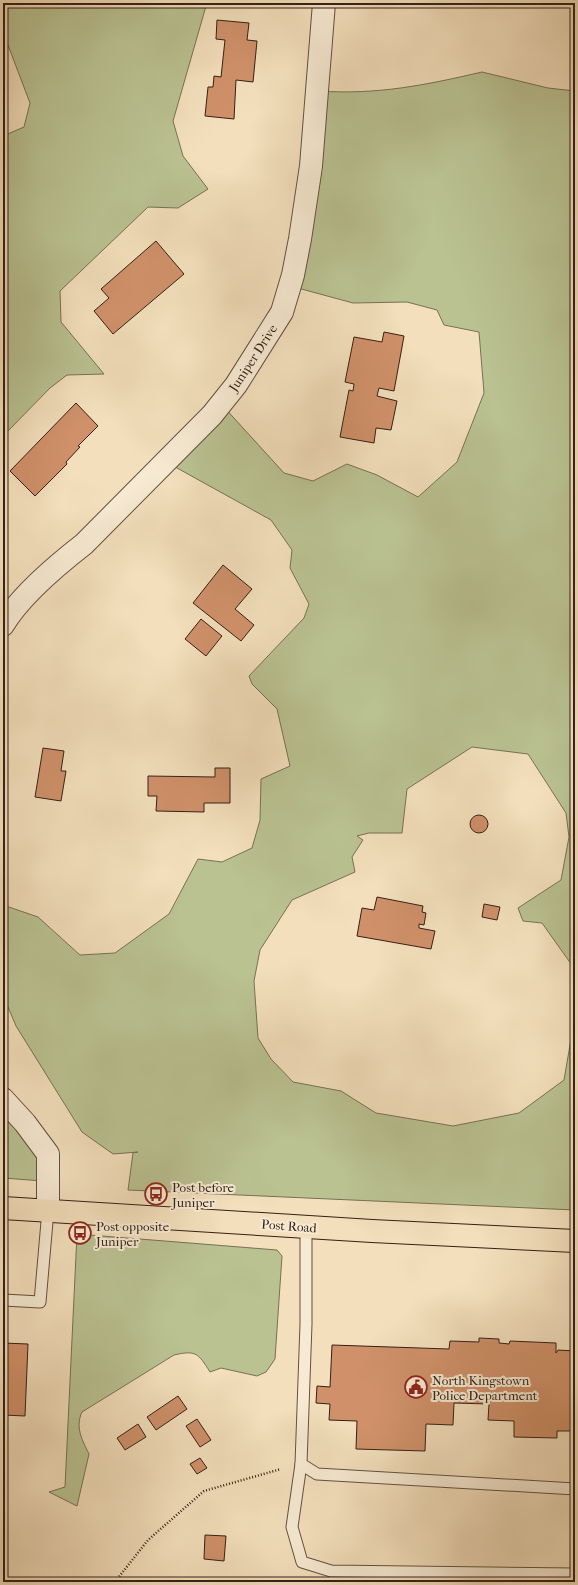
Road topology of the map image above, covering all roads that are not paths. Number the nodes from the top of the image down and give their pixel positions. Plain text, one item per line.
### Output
1 (324, 3) edge
2 (3, 625) edge
3 (3, 1099) edge
4 (3, 1208) edge
5 (48, 1210) junction
6 (306, 1227) junction
7 (573, 1242) edge
8 (3, 1300) edge
9 (301, 1464) junction
10 (575, 1489) edge
11 (575, 1574) edge

1 - 2 street, Juniper Drive
3 - 5 street
4 - 5 main road, Post Road
5 - 6 main road, Post Road
5 - 8 lane
6 - 7 main road, Post Road
6 - 9 lane
9 - 10 lane
9 - 11 lane

